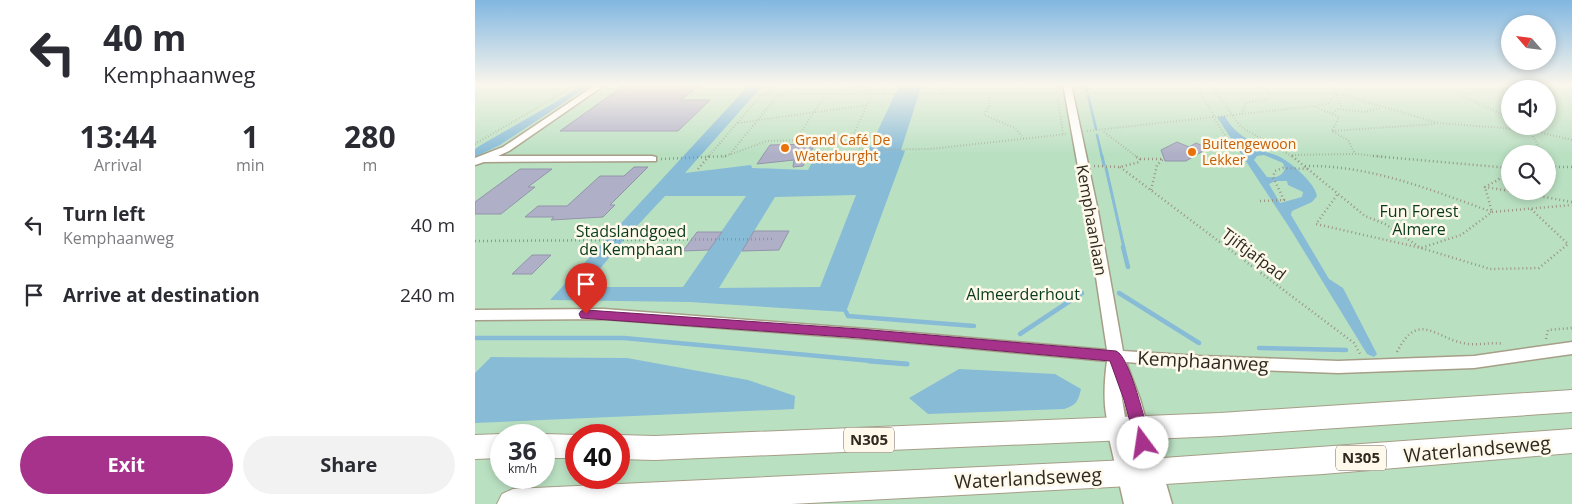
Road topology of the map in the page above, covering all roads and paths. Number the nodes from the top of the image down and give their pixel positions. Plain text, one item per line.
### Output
1 (538, 108) edge
2 (571, 108) edge
3 (751, 108) edge
4 (768, 108) edge
5 (817, 108) edge
6 (848, 108) edge
7 (866, 108) edge
8 (988, 108) edge
9 (1064, 108) edge
10 (1069, 108) edge
11 (1211, 108) edge
12 (1227, 108) edge
13 (1244, 108) edge
14 (1301, 108) edge
15 (1319, 108) edge
16 (1342, 108) joint
17 (1379, 108) edge
18 (1383, 108) edge
19 (1487, 108) edge
20 (814, 112) junction
21 (1333, 113) junction
22 (1242, 114) junction
23 (1501, 114) edge
24 (1232, 115) junction
25 (1213, 117) dead end
26 (758, 120) junction
27 (738, 123) junction
28 (1438, 123) junction
29 (1501, 128) edge
30 (1103, 131) dead end
31 (1332, 131) junction
32 (1063, 134) dead end
33 (1551, 135) edge
34 (1024, 139) dead end
35 (796, 140) junction
36 (1572, 140) edge
37 (1229, 141) dead end
38 (475, 144) edge
39 (849, 144) junction
40 (916, 150) dead end
41 (1355, 154) junction
42 (730, 155) junction
43 (1291, 155) junction
44 (707, 158) junction
45 (652, 159) dead end
46 (674, 159) dead end
47 (1140, 159) junction
48 (479, 161) edge
49 (1083, 166) junction
50 (1305, 166) junction
51 (1120, 167) junction
52 (1501, 167) edge
53 (1556, 167) edge
54 (1572, 167) edge
55 (698, 169) dead end
56 (1308, 169) junction
57 (1501, 178) edge
58 (1485, 187) junction
59 (1501, 189) edge
60 (1151, 190) junction
61 (1337, 195) junction
62 (1259, 200) dead end
63 (1556, 200) edge
64 (1572, 203) edge
65 (1531, 208) junction
66 (1492, 212) junction
67 (775, 239) dead end
68 (475, 241) edge
69 (1421, 248) junction
70 (475, 315) edge
71 (1572, 328) edge
72 (1543, 341) dead end
73 (1509, 346) dead end
74 (1572, 348) edge
75 (1116, 356) junction
76 (1394, 365) junction
77 (1367, 366) junction
78 (1572, 401) edge
79 (1129, 429) junction
80 (1572, 441) edge
81 (490, 446) edge
82 (475, 447) edge
83 (630, 447) edge
84 (1139, 472) junction
85 (513, 504) edge
86 (1137, 504) edge
87 (1159, 504) edge

1 - 38 path
2 - 48 street
3 - 27 path
4 - 26 path
5 - 20 path
6 - 20 path
7 - 39 path
8 - 34 path
9 - 32 path
10 - 49 street, Kemphaanlaan
11 - 24 path
12 - 24 path
13 - 22 path
14 - 22 path
15 - 21 path
16 - 17 path
16 - 21 path
18 - 28 path
19 - 23 path
20 - 26 path
20 - 35 path
21 - 31 path
22 - 24 path
24 - 43 path
25 - 37 path
26 - 27 path
26 - 42 path
27 - 44 path
28 - 29 path
28 - 31 path
30 - 47 path
31 - 41 path
33 - 36 path
35 - 39 path
35 - 42 path
39 - 40 path
41 - 43 path
41 - 52 path
42 - 44 path
43 - 50 path
44 - 46 path
44 - 55 path
45 - 48 street
47 - 51 path
47 - 60 path
49 - 51 path
49 - 75 street, Kemphaanlaan
50 - 56 path
50 - 66 path
51 - 60 path, Tjiftjafpad
53 - 54 path
56 - 61 path
56 - 62 path
57 - 58 path
58 - 59 path
58 - 66 path
60 - 77 path, Tjiftjafpad
61 - 69 path
61 - 69 path
63 - 64 path
64 - 65 path
65 - 66 path
65 - 69 path
66 - 69 path
67 - 68 path
70 - 75 street, Kemphaanweg
71 - 72 path
73 - 76 path
74 - 76 street, Kemphaanweg
75 - 77 street, Kemphaanweg
75 - 79 street, Kemphaanlaan
76 - 77 street, Kemphaanweg
78 - 79 main road, N305
79 - 83 main road, N305
79 - 84 street
80 - 84 main road, Waterlandseweg / N305
81 - 82 main road
84 - 85 main road, Waterlandseweg / N305
84 - 86 street
84 - 87 street

